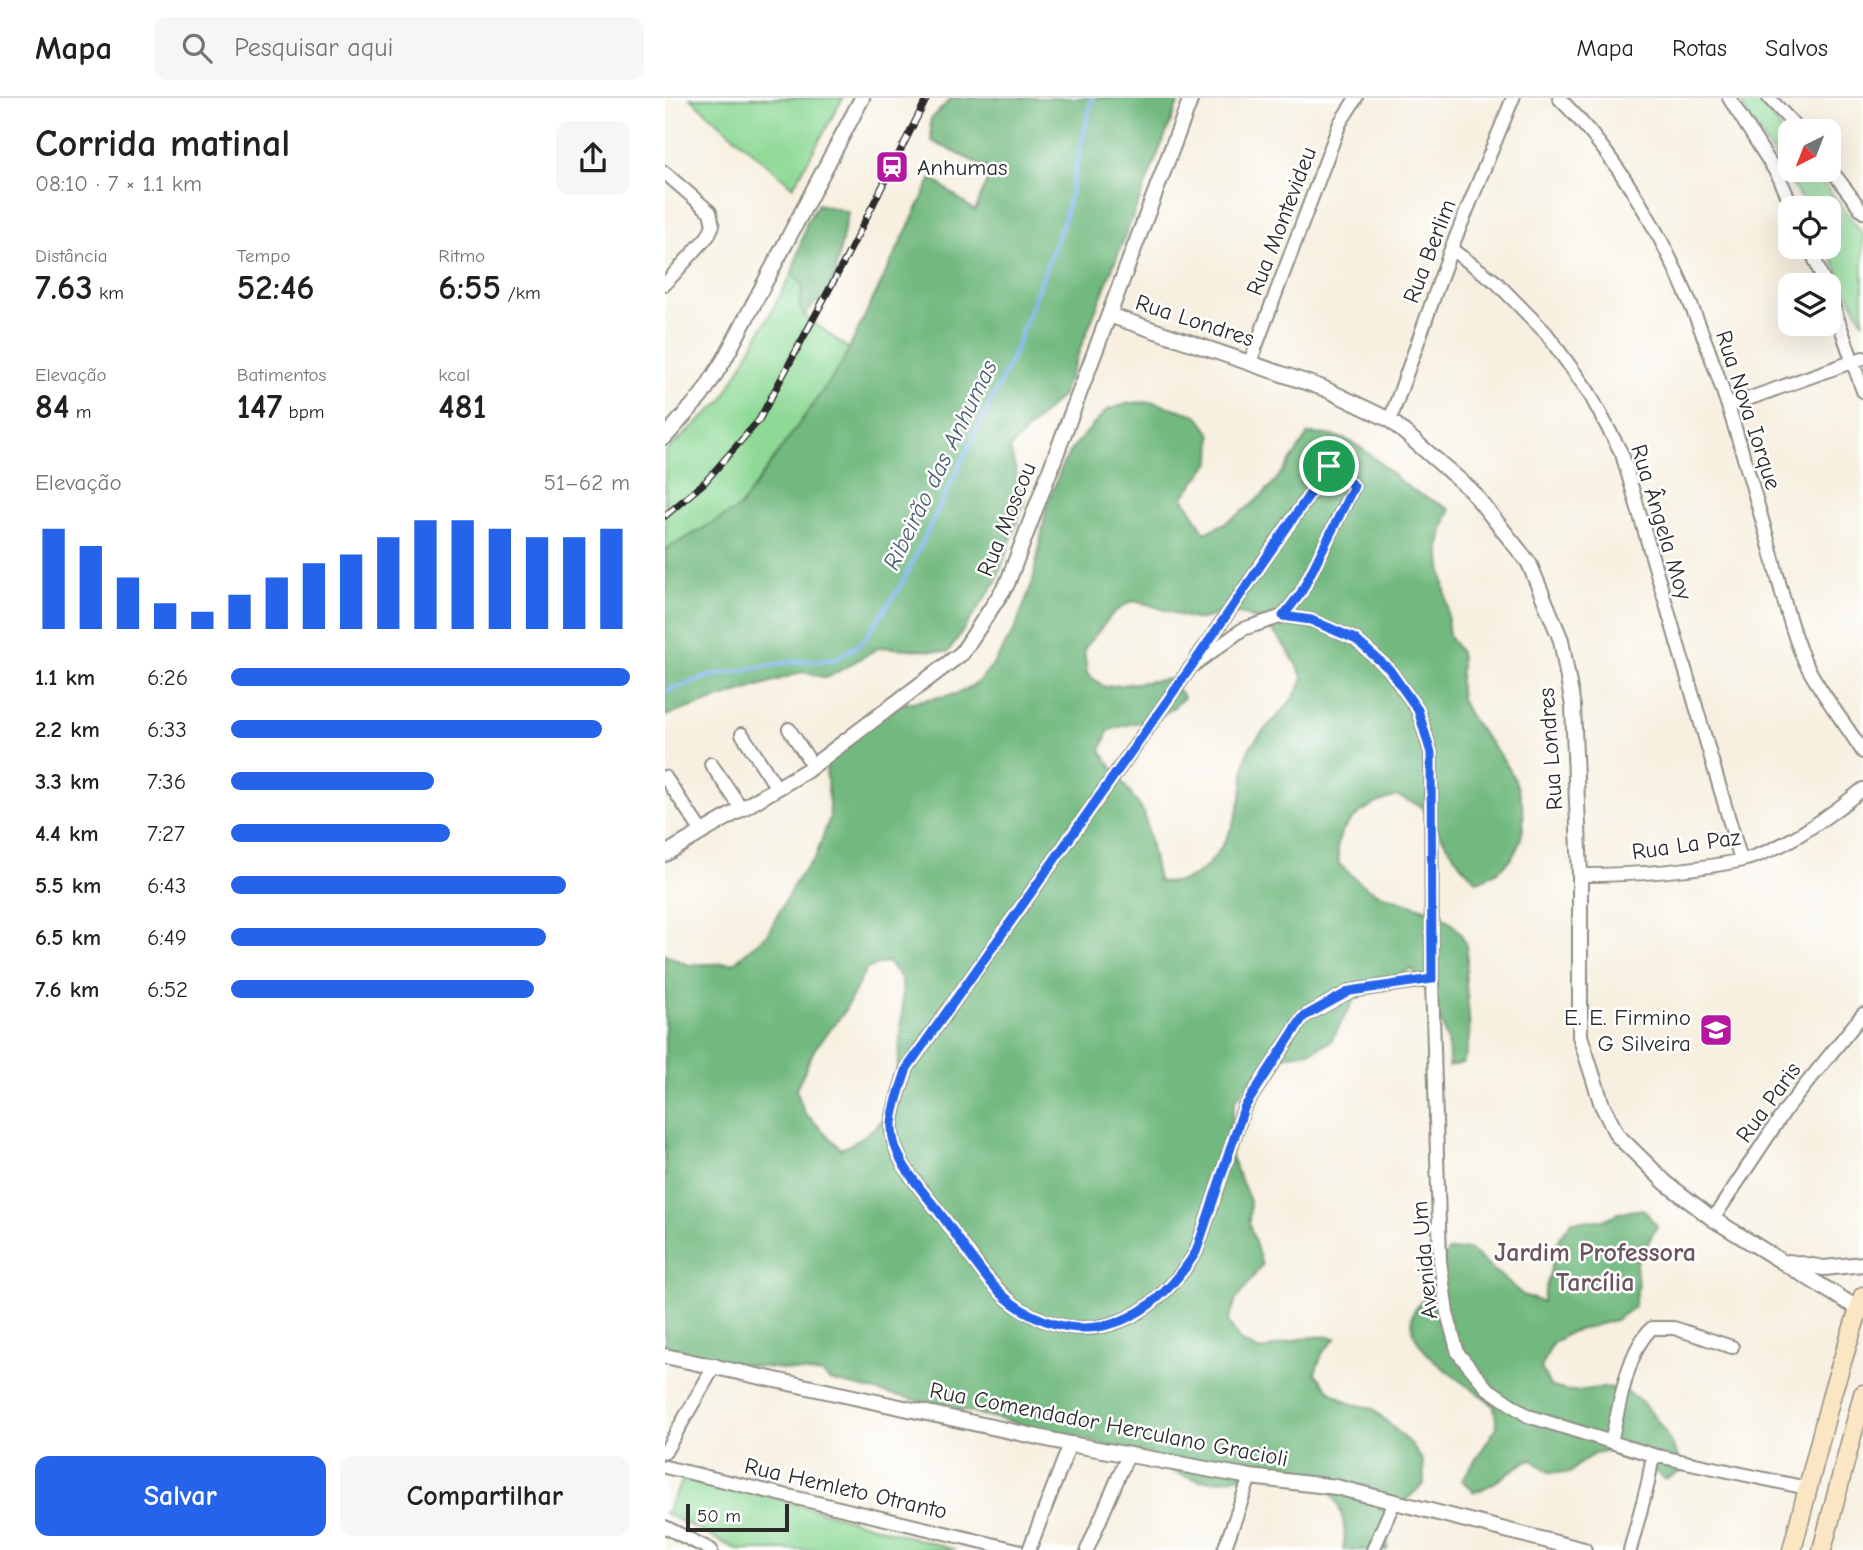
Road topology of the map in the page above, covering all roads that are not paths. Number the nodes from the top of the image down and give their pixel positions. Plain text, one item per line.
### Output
1 (862, 98) edge
2 (1191, 98) edge
3 (1356, 98) edge
4 (1513, 98) edge
5 (1559, 98) edge
6 (1730, 98) edge
7 (1769, 98) edge
8 (1789, 119) edge
9 (665, 173) edge
10 (1840, 182) edge
11 (1788, 196) edge
12 (1863, 212) edge
13 (1451, 249) junction
14 (665, 284) edge
15 (1109, 315) junction
16 (1841, 321) edge
17 (1859, 361) edge
18 (1251, 362) junction
19 (1863, 391) edge
20 (1728, 406) junction
21 (1390, 421) junction
22 (665, 437) edge
23 (1283, 616) junction
24 (1191, 667) junction
25 (789, 730) dead end
26 (742, 734) dead end
27 (1863, 752) edge
28 (711, 764) dead end
29 (813, 766) junction
30 (665, 777) edge
31 (777, 788) junction
32 (1863, 789) edge
33 (742, 809) junction
34 (702, 832) junction
35 (665, 854) edge
36 (1741, 860) junction
37 (1580, 875) junction
38 (1432, 979) junction
39 (1863, 1014) edge
40 (1713, 1219) junction
41 (1780, 1261) junction
42 (1863, 1264) edge
43 (1860, 1302) edge
44 (1856, 1344) edge
45 (1732, 1347) dead end
46 (665, 1356) edge
47 (715, 1365) junction
48 (1863, 1394) edge
49 (1611, 1442) junction
50 (1069, 1444) junction
51 (665, 1451) edge
52 (1128, 1455) junction
53 (1653, 1455) junction
54 (665, 1467) edge
55 (1250, 1477) junction
56 (1807, 1488) junction
57 (1394, 1502) junction
58 (665, 1527) edge
59 (1576, 1549) edge
60 (711, 1550) edge
61 (1017, 1550) edge
62 (1029, 1550) edge
63 (1087, 1550) edge
64 (1224, 1550) edge
65 (1373, 1550) edge
66 (1630, 1550) edge
67 (1791, 1550) edge
68 (1822, 1550) edge

1 - 22 street
2 - 15 street, Rua Moscou
3 - 18 street, Rua Montevideu
4 - 13 street, Rua Berlim
5 - 20 street, Rua Nova Iorque
6 - 11 street
7 - 8 street
9 - 14 street
10 - 12 street
13 - 21 street, Rua Berlim
13 - 36 street, Rua Ângela Moy
15 - 18 street, Rua Londres
15 - 29 street, Rua Moscou
16 - 17 street
17 - 19 street
17 - 20 street
18 - 21 street, Rua Londres
20 - 27 street, Rua Nova Iorque
21 - 37 street, Rua Londres
23 - 24 street
23 - 24 street
23 - 38 street, Avenida Um
24 - 38 street
25 - 29 street
26 - 31 street
28 - 33 street
29 - 31 street, Rua Moscou
30 - 34 street
31 - 33 street, Rua Moscou
32 - 36 street, Rua La Paz
33 - 34 street, Rua Moscou
34 - 35 street, Rua Moscou
36 - 37 street, Rua La Paz
37 - 40 street, Rua Londres
38 - 49 street, Avenida Um
39 - 40 street, Rua Paris
40 - 41 street, Rua Londres
41 - 42 street
41 - 43 street, Rua Londres
43 - 44 main road
44 - 56 main road
45 - 49 street
46 - 47 street, Rua Comendador Herculano Gracioli
47 - 50 street, Rua Comendador Herculano Gracioli
47 - 51 street
48 - 68 main road
49 - 53 street, Avenida Um
50 - 52 street, Rua Comendador Herculano Gracioli
50 - 62 street
52 - 55 street, Rua Comendador Herculano Gracioli
52 - 63 street
53 - 56 street, Avenida Um
53 - 66 street
54 - 61 street, Rua Hemleto Otranto
55 - 57 street, Rua Comendador Herculano Gracioli
55 - 64 street
56 - 67 main road
57 - 59 street, Rua Comendador Herculano Gracioli
57 - 65 street
58 - 60 street

